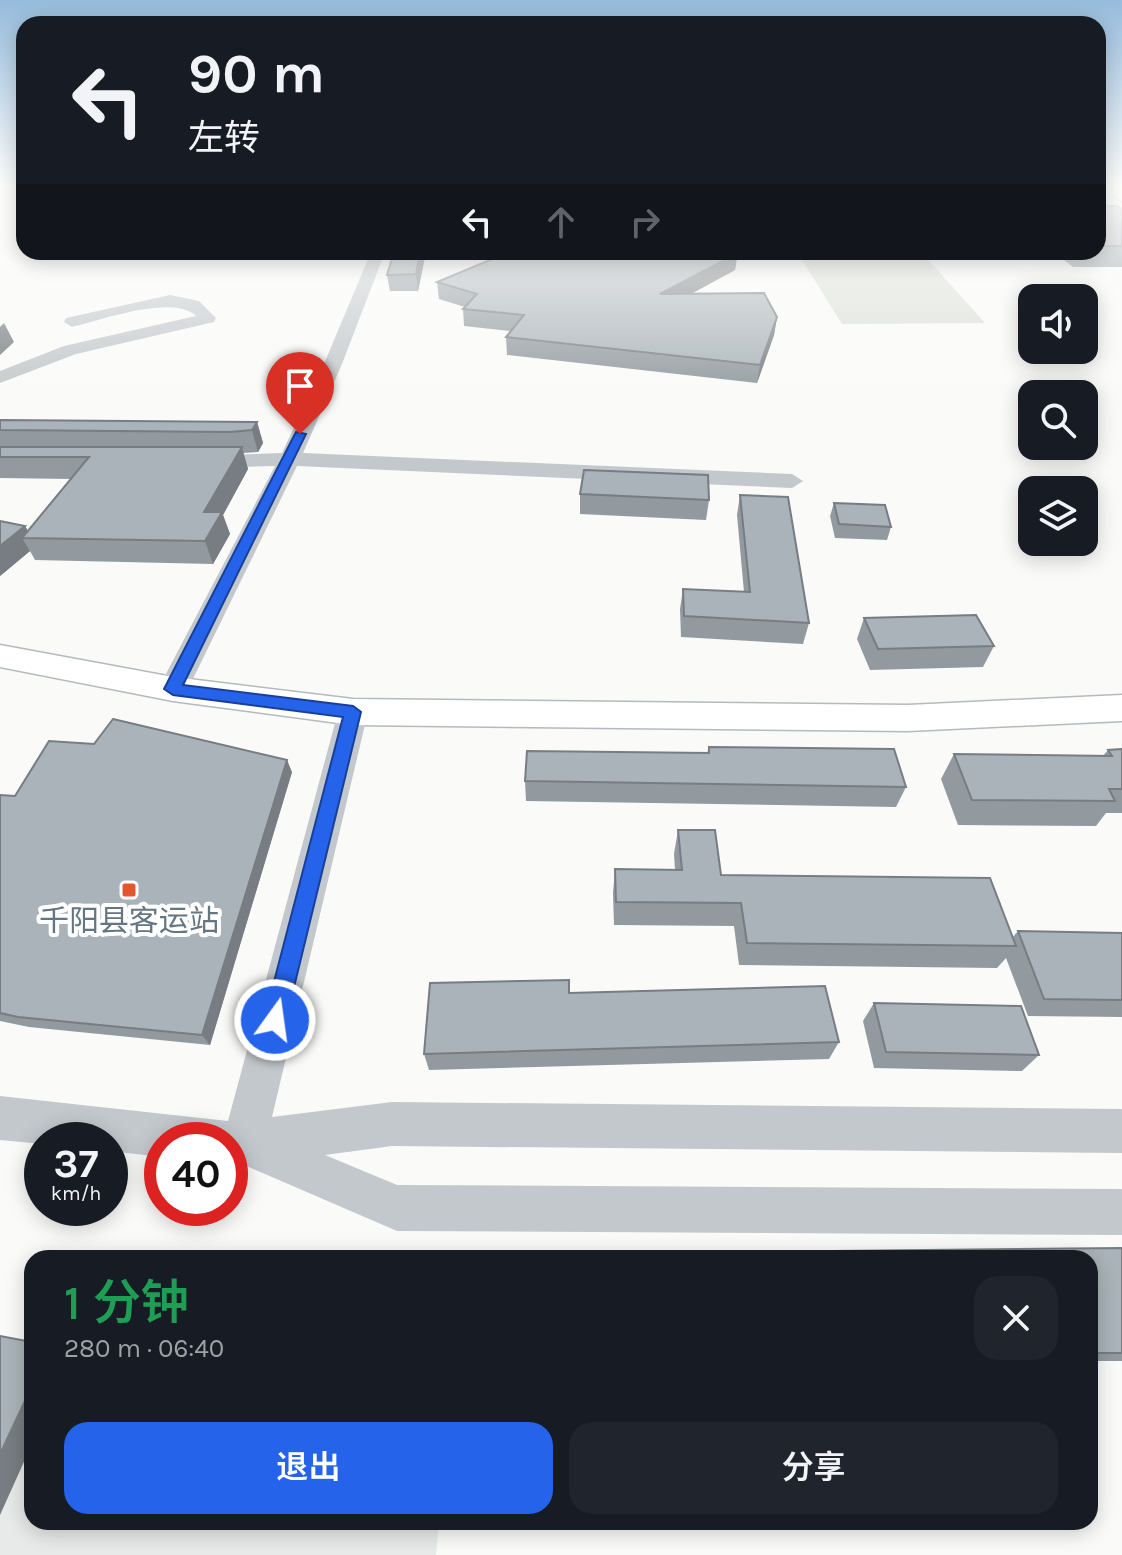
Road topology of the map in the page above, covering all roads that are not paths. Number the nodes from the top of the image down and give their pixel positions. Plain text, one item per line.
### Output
1 (375, 261) edge
2 (72, 322) dead end
3 (0, 377) edge
4 (289, 459) junction
5 (174, 461) edge
6 (792, 481) dead end
7 (0, 656) edge
8 (173, 689) junction
9 (1122, 708) edge
10 (353, 712) junction
11 (0, 1118) edge
12 (235, 1122) edge
13 (1122, 1131) edge
14 (144, 1133) edge
15 (248, 1140) edge
16 (248, 1149) edge
17 (1122, 1212) edge

1 - 4 street
2 - 3 street
4 - 5 street
4 - 6 street
4 - 8 street
7 - 8 main road
8 - 10 main road
9 - 10 main road
10 - 12 street
11 - 14 street
13 - 15 street
16 - 17 street

